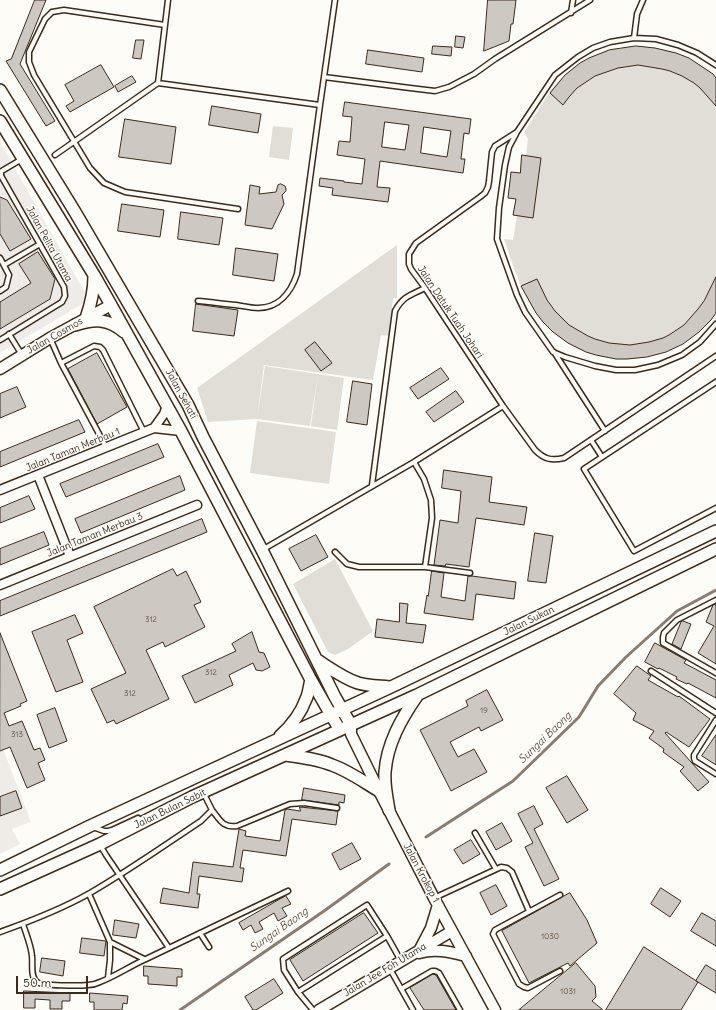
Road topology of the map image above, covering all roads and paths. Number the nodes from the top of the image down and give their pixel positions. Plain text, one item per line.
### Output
1 (168, 0) edge
2 (335, 0) edge
3 (573, 0) edge
4 (590, 0) edge
5 (643, 0) edge
6 (571, 13) junction
7 (165, 26) junction
8 (634, 38) junction
9 (716, 65) edge
10 (324, 77) junction
11 (158, 83) junction
12 (0, 90) edge
13 (320, 105) junction
14 (0, 121) edge
15 (516, 132) junction
16 (74, 142) junction
17 (55, 155) dead end
18 (23, 158) junction
19 (0, 174) edge
20 (238, 209) dead end
21 (75, 212) junction
22 (40, 244) junction
23 (0, 258) edge
24 (4, 265) junction
25 (94, 275) junction
26 (425, 288) junction
27 (0, 291) edge
28 (198, 301) dead end
29 (111, 305) junction
30 (86, 318) junction
31 (716, 324) edge
32 (75, 325) junction
33 (126, 333) junction
34 (9, 334) junction
35 (50, 338) junction
36 (0, 340) edge
37 (553, 352) junction
38 (22, 355) junction
39 (716, 356) edge
40 (61, 363) junction
41 (0, 369) edge
42 (716, 382) edge
43 (188, 405) junction
44 (167, 406) junction
45 (503, 406) junction
46 (154, 428) junction
47 (181, 431) junction
48 (605, 431) junction
49 (144, 432) junction
50 (591, 440) junction
51 (106, 447) junction
52 (602, 457) junction
53 (414, 462) junction
54 (38, 475) junction
55 (372, 485) junction
56 (0, 490) edge
57 (197, 505) dead end
58 (716, 508) edge
59 (716, 531) edge
60 (716, 549) edge
61 (262, 550) junction
62 (335, 552) dead end
63 (70, 556) junction
64 (425, 567) junction
65 (470, 573) dead end
66 (0, 585) edge
67 (716, 600) edge
68 (317, 659) junction
69 (651, 671) dead end
70 (716, 673) edge
71 (311, 680) junction
72 (391, 687) junction
73 (417, 695) junction
74 (342, 710) junction
75 (716, 713) edge
76 (330, 715) junction
77 (716, 720) edge
78 (340, 730) junction
79 (351, 730) junction
80 (273, 742) junction
81 (284, 755) junction
82 (716, 774) edge
83 (379, 791) junction
84 (198, 794) junction
85 (337, 808) dead end
86 (212, 810) junction
87 (388, 810) junction
88 (90, 826) junction
89 (475, 833) dead end
90 (100, 844) junction
91 (0, 870) edge
92 (496, 870) junction
93 (120, 875) junction
94 (0, 889) edge
95 (288, 891) dead end
96 (89, 894) junction
97 (560, 895) dead end
98 (436, 901) junction
99 (529, 911) junction
100 (23, 924) junction
101 (452, 931) junction
102 (0, 932) edge
103 (200, 933) junction
104 (387, 936) junction
105 (110, 942) junction
106 (209, 947) dead end
107 (169, 948) junction
108 (420, 949) junction
109 (410, 955) junction
110 (466, 956) junction
111 (144, 959) junction
112 (401, 961) junction
113 (389, 968) junction
114 (560, 971) dead end
115 (108, 978) junction
116 (401, 989) junction
117 (298, 992) junction
118 (313, 1010) edge
119 (318, 1010) edge
120 (413, 1010) edge
121 (460, 1010) edge
122 (496, 1010) edge

1 - 7 lane
2 - 10 lane
3 - 6 lane
4 - 6 lane
5 - 8 lane
6 - 10 lane
7 - 11 lane
7 - 16 lane
8 - 9 lane, Jalan Datuk Tuah Johari
8 - 15 lane, Jalan Datuk Tuah Johari
10 - 13 lane
11 - 13 lane
11 - 16 lane
12 - 21 main road, Jalan Sehati
13 - 28 lane
14 - 18 main road, Jalan Sehati
15 - 26 lane, Jalan Datuk Tuah Johari
15 - 37 lane
16 - 17 lane
16 - 20 lane
18 - 19 lane
18 - 25 main road, Jalan Sehati
19 - 22 lane, Jalan Pelita Utama
21 - 29 main road
21 - 43 main road, Jalan Sehati
22 - 24 lane
22 - 34 lane, Jalan Pelita Utama
23 - 24 lane
24 - 27 lane
25 - 29 main road, Jalan Sehati
25 - 30 main road
26 - 45 lane, Jalan Datuk Tuah Johari
26 - 55 lane
29 - 30 street, Jalan Cosmos
29 - 33 main road, Jalan Sehati
29 - 43 main road
30 - 32 street, Jalan Cosmos
31 - 37 lane
32 - 33 main road
32 - 35 street, Jalan Cosmos
33 - 44 main road, Jalan Sehati
34 - 36 lane, Jalan Pelita Utama
34 - 38 lane
35 - 38 street, Jalan Cosmos
35 - 40 lane
37 - 48 lane
38 - 41 street, Jalan Cosmos
39 - 48 lane, Jalan Datuk Tuah Johari
40 - 49 lane
40 - 51 lane
42 - 52 lane
43 - 61 main road, Jalan Sehati
44 - 46 street
44 - 47 main road, Jalan Sehati
45 - 50 lane, Jalan Datuk Tuah Johari
45 - 53 lane
46 - 47 street
46 - 49 street, Jalan Taman Merbau 1
47 - 71 main road, Jalan Sehati
48 - 50 lane, Jalan Datuk Tuah Johari
49 - 51 street, Jalan Taman Merbau 1
50 - 52 lane
51 - 54 street, Jalan Taman Merbau 1
52 - 58 lane
53 - 55 lane
53 - 64 lane
54 - 56 street, Jalan Taman Merbau 1
54 - 63 street
55 - 61 lane
57 - 63 street, Jalan Taman Merbau 3
59 - 72 main road, Jalan Sukan
60 - 73 main road, Jalan Sukan
61 - 68 main road, Jalan Sehati
62 - 64 lane
63 - 66 street, Jalan Taman Merbau 3
64 - 65 lane
67 - 70 lane
68 - 72 main road
68 - 74 main road, Jalan Sehati
69 - 75 lane
71 - 76 main road, Jalan Sehati
71 - 80 main road
72 - 74 main road, Jalan Sukan
73 - 79 main road, Jalan Sukan
73 - 87 main road
74 - 76 main road, Jalan Sukan
74 - 79 main road, Jalan Sehati
76 - 78 main road, Jalan Sehati
76 - 80 main road, Jalan Bulan Sabit
77 - 82 lane
78 - 79 main road, Jalan Sukan
78 - 81 main road, Jalan Bulan Sabit
79 - 83 street, Jalan Krokop 1
80 - 88 main road, Jalan Bulan Sabit
81 - 83 main road
81 - 84 main road, Jalan Bulan Sabit
83 - 87 street, Jalan Krokop 1
84 - 86 lane
84 - 88 lane
84 - 90 main road, Jalan Bulan Sabit
85 - 86 lane
86 - 93 lane
87 - 98 street, Jalan Krokop 1
88 - 91 main road, Jalan Bulan Sabit
89 - 92 lane
90 - 93 lane
90 - 94 main road, Jalan Bulan Sabit
92 - 98 lane
92 - 99 lane
93 - 96 lane
93 - 107 lane
95 - 103 lane
96 - 100 lane
96 - 105 lane
97 - 99 lane
98 - 101 street, Jalan Krokop 1
98 - 108 street
99 - 114 lane
100 - 102 lane
100 - 115 lane
101 - 108 street, Jalan Jee Foh Utama
101 - 110 street, Jalan Krokop 1
103 - 106 lane
103 - 107 lane
104 - 112 lane
104 - 117 lane
104 - 117 lane
105 - 111 lane
105 - 115 lane
107 - 111 lane
108 - 109 street, Jalan Jee Foh Utama
109 - 110 street
109 - 112 street, Jalan Jee Foh Utama
110 - 122 street, Jalan Krokop 1
111 - 115 lane
112 - 113 street, Jalan Jee Foh Utama
113 - 116 lane
113 - 119 street, Jalan Jee Foh Utama
116 - 120 lane
116 - 121 lane
117 - 118 lane

